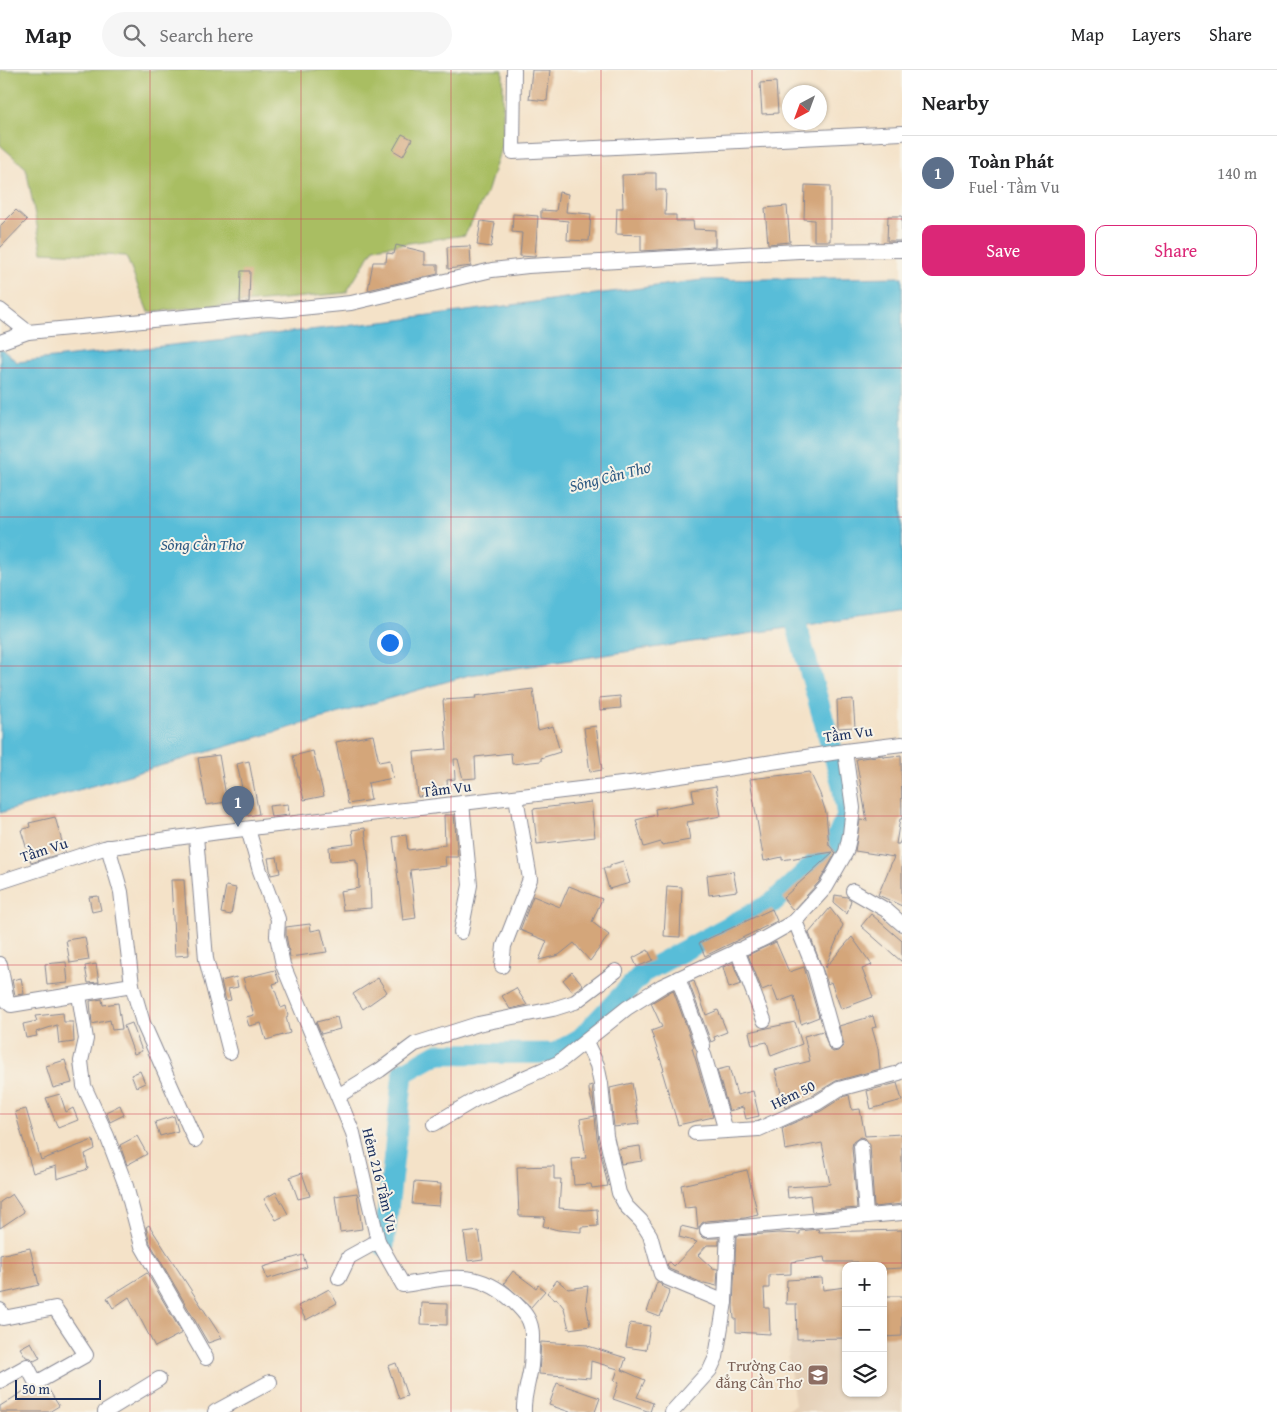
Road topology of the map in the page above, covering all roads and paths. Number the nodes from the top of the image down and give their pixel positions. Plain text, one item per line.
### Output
1 (514, 70) edge
2 (902, 133) edge
3 (902, 250) edge
4 (0, 310) edge
5 (28, 332) junction
6 (0, 342) edge
7 (902, 744) edge
8 (845, 751) junction
9 (516, 797) junction
10 (462, 803) junction
11 (248, 829) junction
12 (196, 836) junction
13 (108, 847) junction
14 (0, 882) edge
15 (853, 891) dead end
16 (795, 921) junction
17 (902, 924) edge
18 (461, 932) dead end
19 (737, 950) junction
20 (0, 964) edge
21 (502, 966) dead end
22 (616, 972) dead end
23 (678, 978) junction
24 (132, 986) junction
25 (79, 995) junction
26 (764, 1020) dead end
27 (586, 1042) junction
28 (835, 1043) dead end
29 (230, 1052) dead end
30 (902, 1070) edge
31 (338, 1096) junction
32 (434, 1124) dead end
33 (726, 1131) junction
34 (695, 1133) dead end
35 (195, 1140) dead end
36 (861, 1146) dead end
37 (902, 1213) edge
38 (866, 1216) junction
39 (728, 1228) junction
40 (706, 1230) dead end
41 (378, 1241) junction
42 (339, 1278) dead end
43 (725, 1302) junction
44 (0, 1310) edge
45 (206, 1358) dead end
46 (159, 1379) dead end
47 (0, 1380) edge
48 (270, 1382) dead end
49 (105, 1412) edge
50 (215, 1412) edge
51 (524, 1412) edge
52 (672, 1412) edge

1 - 2 street
3 - 5 street
4 - 5 street
5 - 6 street
7 - 8 street, Tầm Vu
8 - 9 street, Tầm Vu
8 - 16 street
9 - 10 street, Tầm Vu
9 - 21 street
10 - 11 street, Tầm Vu
10 - 18 street
11 - 12 street, Tầm Vu
11 - 31 street, Hẻm 216 Tầm Vu
12 - 13 street, Tầm Vu
12 - 29 street
13 - 14 street, Tầm Vu
13 - 24 street
15 - 17 street
16 - 19 street
16 - 28 street
19 - 23 street
19 - 26 street
20 - 25 street
22 - 31 street
23 - 27 street
23 - 33 street
24 - 25 street
24 - 35 street
25 - 45 street
27 - 32 street
27 - 43 street
30 - 33 street, Hẻm 50
31 - 41 street, Hẻm 216 Tầm Vu
33 - 34 street, Hẻm 50
36 - 38 street
37 - 38 street
38 - 39 street
39 - 40 street
39 - 43 street
41 - 42 street
41 - 51 street, Hẻm 216 Tầm Vu
43 - 52 street
44 - 47 street
46 - 49 street
48 - 50 street

